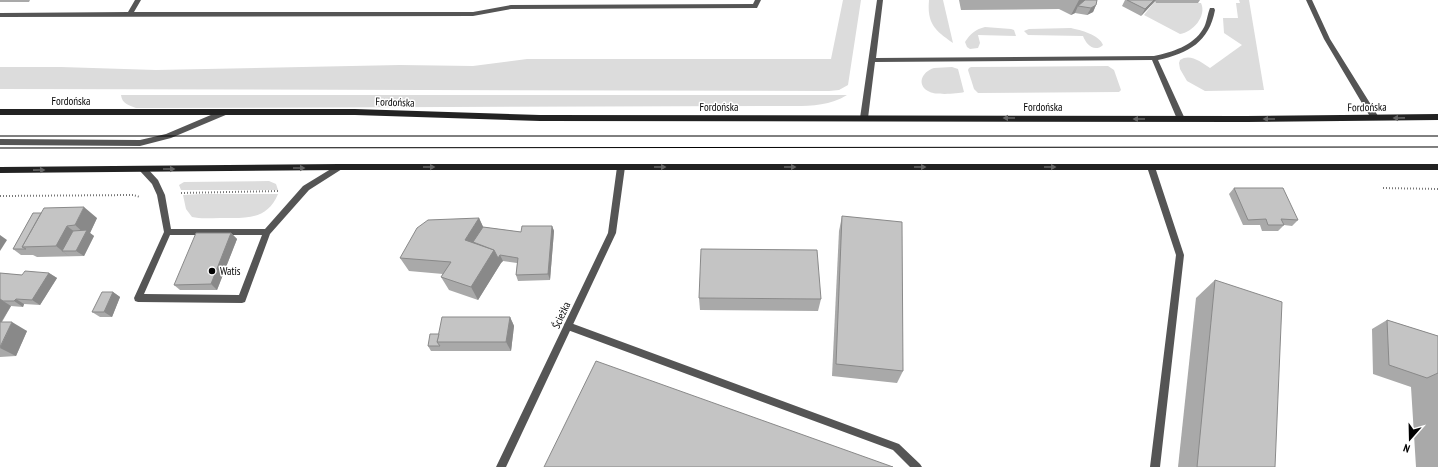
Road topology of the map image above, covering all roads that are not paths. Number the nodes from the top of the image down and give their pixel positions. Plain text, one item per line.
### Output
1 (138, 0) edge
2 (758, 0) edge
3 (880, 0) edge
4 (1309, 0) edge
5 (521, 3) edge
6 (1212, 10) dead end
7 (130, 14) junction
8 (0, 15) edge
9 (1154, 58) junction
10 (873, 60) junction
11 (0, 112) edge
12 (225, 112) junction
13 (1438, 117) edge
14 (864, 118) junction
15 (1181, 118) junction
16 (1375, 118) junction
17 (0, 142) edge
18 (1438, 166) edge
19 (339, 167) junction
20 (621, 167) junction
21 (1151, 167) junction
22 (143, 169) junction
23 (0, 170) edge
24 (168, 232) junction
25 (267, 232) junction
26 (568, 326) junction
27 (501, 467) edge
28 (917, 467) edge
29 (1155, 467) edge

1 - 7 street
2 - 5 street
3 - 10 street
4 - 16 street
5 - 7 street
6 - 9 street
7 - 8 street
9 - 10 street
9 - 15 street
10 - 14 street
11 - 12 main road, Fordońska
12 - 14 main road, Fordońska
12 - 17 street
13 -> 16 main road, Fordońska
15 -> 14 main road, Fordońska
16 -> 15 main road, Fordońska
18 - 21 main road
19 -> 20 main road
22 -> 19 main road
19 - 25 street
20 -> 21 main road
20 - 26 street, Ścieżka
21 - 29 street
23 -> 22 main road
22 - 24 street
24 - 25 street
24 - 25 street
26 - 27 street, Ścieżka
26 - 28 street

